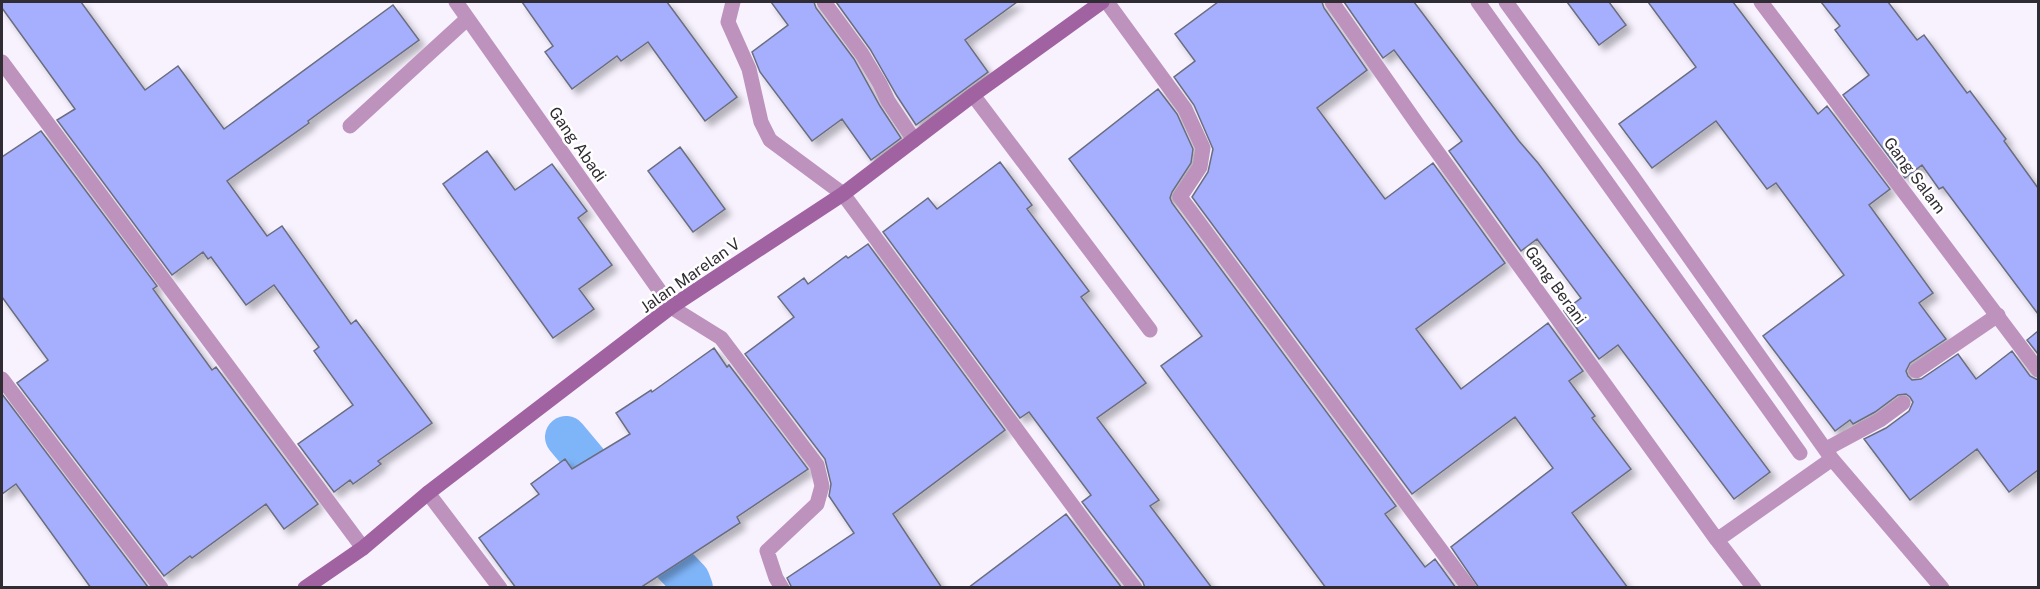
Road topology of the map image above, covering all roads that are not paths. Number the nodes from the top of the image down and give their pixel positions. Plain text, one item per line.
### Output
1 (456, 2) edge
2 (733, 2) edge
3 (824, 2) edge
4 (1102, 2) edge
5 (1107, 2) edge
6 (1332, 2) edge
7 (1478, 2) edge
8 (1506, 2) edge
9 (1761, 2) edge
10 (467, 19) junction
11 (2, 62) edge
12 (973, 95) junction
13 (350, 126) dead end
14 (914, 140) junction
15 (843, 194) junction
16 (671, 308) junction
17 (1998, 315) junction
18 (1150, 330) dead end
19 (2038, 370) edge
20 (1916, 371) dead end
21 (2, 379) edge
22 (1903, 403) dead end
23 (1800, 453) dead end
24 (1829, 454) junction
25 (428, 492) junction
26 (1717, 540) junction
27 (363, 548) junction
28 (161, 588) edge
29 (305, 588) edge
30 (500, 588) edge
31 (782, 588) edge
32 (1135, 588) edge
33 (1469, 588) edge
34 (1754, 588) edge
35 (1942, 588) edge

1 - 10 street, Gang Abadi
2 - 15 street
3 - 14 street
4 - 12 street, Jalan Marelan V
5 - 33 street
6 - 26 street, Gang Berani
7 - 23 street
8 - 24 street
9 - 17 street, Gang Salam
10 - 13 street
10 - 16 street, Gang Abadi
11 - 27 street
12 - 14 street, Jalan Marelan V
12 - 18 street
14 - 15 street, Jalan Marelan V
15 - 16 street, Jalan Marelan V
15 - 32 street
16 - 25 street, Jalan Marelan V
16 - 31 street
17 - 19 street, Gang Salam
17 - 20 street
21 - 28 street
22 - 24 street
24 - 26 street
24 - 35 street
25 - 27 street, Jalan Marelan V
25 - 30 street
26 - 34 street, Gang Berani
27 - 29 street, Jalan Marelan V

